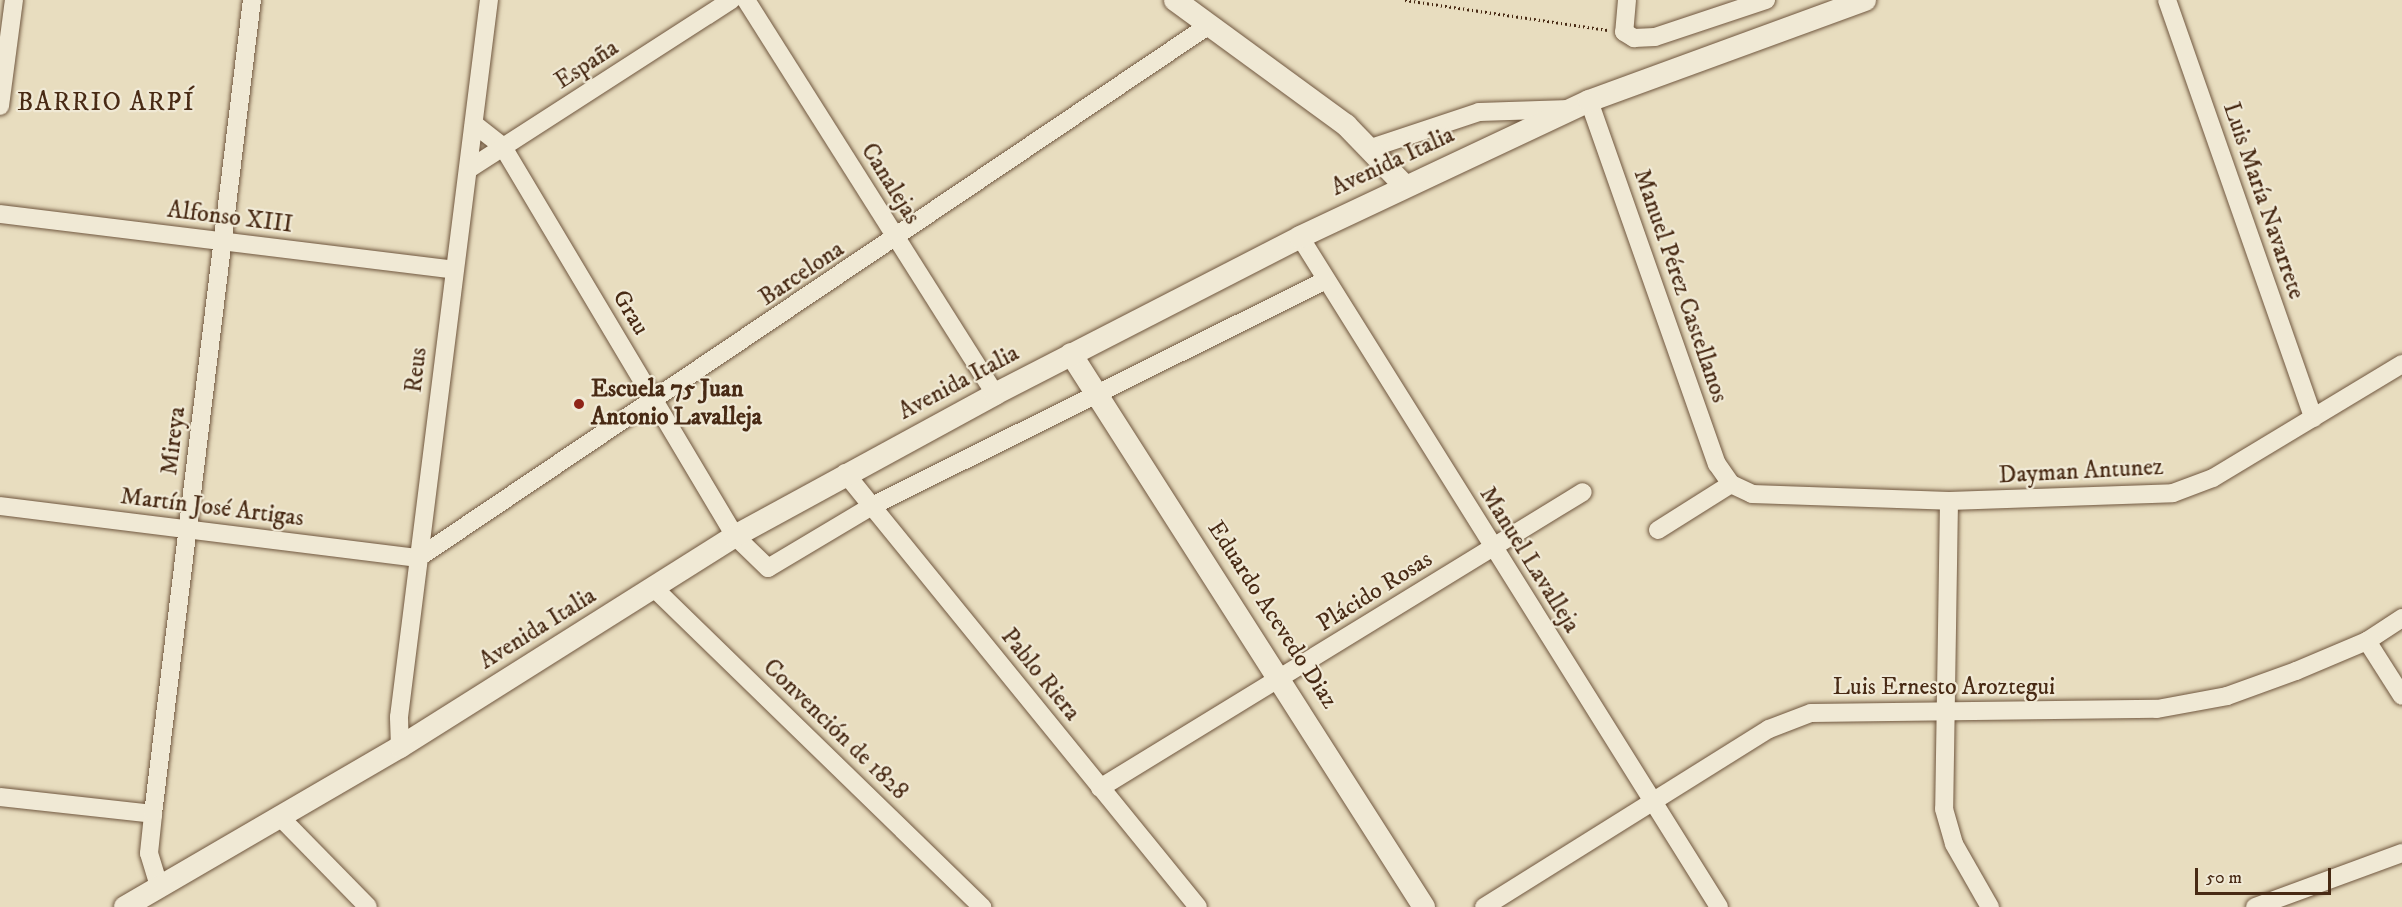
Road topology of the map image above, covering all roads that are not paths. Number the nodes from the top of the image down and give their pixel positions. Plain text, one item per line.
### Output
1 (14, 0) edge
2 (252, 0) edge
3 (489, 0) edge
4 (731, 0) edge
5 (746, 0) edge
6 (1175, 0) edge
7 (1627, 0) edge
8 (1766, 0) edge
9 (1864, 0) edge
10 (2167, 0) edge
11 (1209, 25) junction
12 (1581, 105) junction
13 (0, 106) edge
14 (474, 124) junction
15 (503, 147) junction
16 (1371, 148) junction
17 (469, 169) junction
18 (1404, 185) junction
19 (0, 214) edge
20 (1300, 237) junction
21 (897, 239) junction
22 (222, 241) junction
23 (453, 270) junction
24 (1326, 280) junction
25 (1071, 354) junction
26 (2402, 364) edge
27 (995, 394) junction
28 (1097, 395) junction
29 (655, 402) junction
30 (2313, 418) junction
31 (845, 473) junction
32 (1731, 484) junction
33 (1582, 492) dead end
34 (1949, 501) junction
35 (0, 506) edge
36 (872, 506) junction
37 (188, 529) junction
38 (1658, 530) dead end
39 (735, 536) junction
40 (1493, 548) junction
41 (418, 558) junction
42 (654, 588) junction
43 (2402, 618) edge
44 (2367, 641) junction
45 (1282, 678) junction
46 (2402, 696) edge
47 (1943, 712) junction
48 (400, 747) junction
49 (1100, 788) junction
50 (0, 797) edge
51 (1653, 802) junction
52 (153, 814) junction
53 (279, 816) junction
54 (2402, 853) edge
55 (159, 886) junction
56 (357, 904) edge
57 (124, 907) edge
58 (982, 907) edge
59 (1198, 907) edge
60 (1424, 907) edge
61 (1484, 907) edge
62 (1719, 907) edge
63 (1990, 907) edge
64 (2255, 907) edge

1 - 13 street
2 - 22 street, Mireya
3 - 14 street, Reus
4 - 15 street, España
5 - 21 street, Canalejas
6 - 11 street
7 - 8 street
9 - 12 street, Avenida Italia
10 - 30 street, Luis María Navarrete
11 - 16 street
11 - 21 street, Barcelona
12 - 16 street
12 - 18 street, Avenida Italia
12 - 32 street, Manuel Pérez Castellanos
14 - 15 street, Grau
14 - 17 street, Reus
15 - 17 street, España
15 - 29 street, Grau
16 - 18 street
17 - 23 street, Reus
18 - 20 street, Avenida Italia
19 - 22 street, Alfonso XIII
20 - 24 street, Manuel Lavalleja
20 - 25 street, Avenida Italia
21 - 27 street, Canalejas
21 - 29 street, Barcelona
22 - 23 street, Alfonso XIII
22 - 37 street, Mireya
23 - 41 street, Reus
24 - 28 street
24 - 40 street, Manuel Lavalleja
25 - 27 street, Avenida Italia
25 - 28 street, Eduardo Acevedo Diaz
26 - 30 street, Dayman Antunez
27 - 31 street, Avenida Italia
28 - 36 street
28 - 45 street, Eduardo Acevedo Diaz
29 - 39 street, Grau
29 - 41 street, Barcelona
30 - 34 street, Dayman Antunez
31 - 36 street, Pablo Riera
31 - 39 street, Avenida Italia
32 - 34 street, Dayman Antunez
32 - 38 street
33 - 40 street, Plácido Rosas
34 - 47 street
35 - 37 street, Martín José Artigas
36 - 39 street, Grau
36 - 49 street, Pablo Riera
37 - 41 street, Martín José Artigas
37 - 52 street, Mireya
39 - 42 street, Avenida Italia
40 - 45 street, Plácido Rosas
40 - 51 street, Manuel Lavalleja
41 - 48 street, Reus
42 - 48 street, Avenida Italia
42 - 58 street, Convención de 1828
43 - 44 street, Luis Ernesto Aroztegui
44 - 46 street
44 - 47 street, Luis Ernesto Aroztegui
45 - 49 street, Plácido Rosas
45 - 60 street, Eduardo Acevedo Diaz
47 - 51 street, Luis Ernesto Aroztegui
47 - 63 street
48 - 53 street, Avenida Italia
49 - 59 street, Pablo Riera
50 - 52 street
51 - 61 street, Luis Ernesto Aroztegui
51 - 62 street, Manuel Lavalleja
52 - 55 street, Mireya
53 - 55 street, Avenida Italia
53 - 56 street
54 - 64 street
55 - 57 street, Avenida Italia

